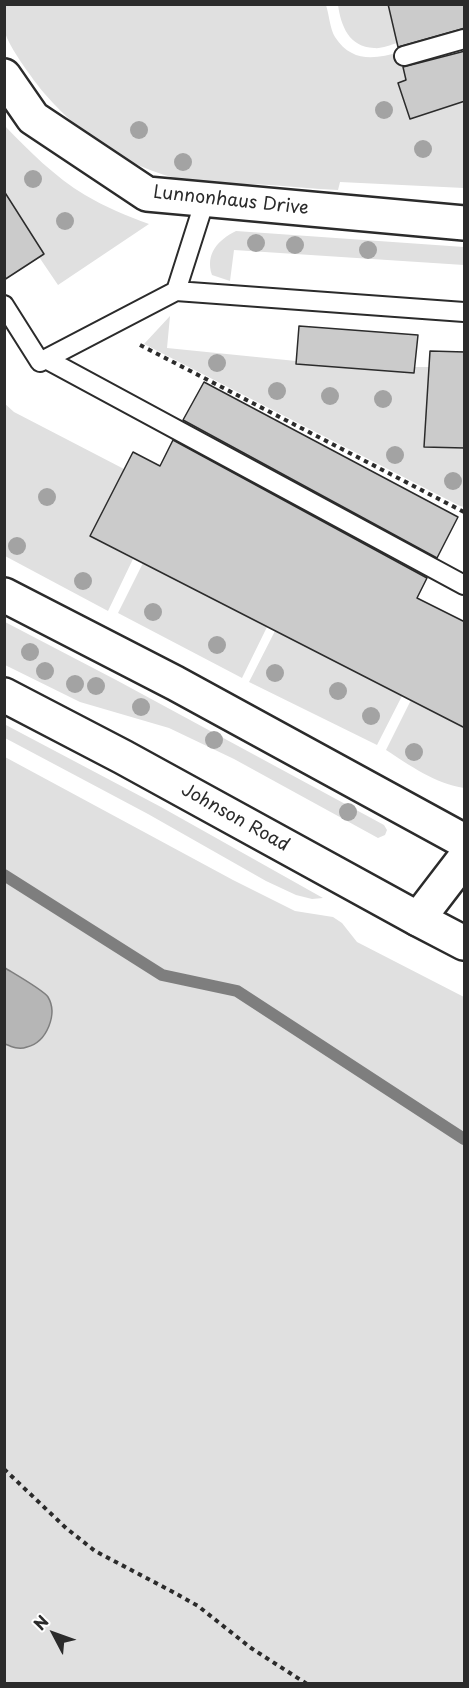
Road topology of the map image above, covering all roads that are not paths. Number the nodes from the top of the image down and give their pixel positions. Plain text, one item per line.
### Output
1 (465, 39) edge
2 (404, 57) dead end
3 (4, 76) edge
4 (206, 200) junction
5 (465, 223) edge
6 (176, 291) junction
7 (4, 305) edge
8 (465, 312) edge
9 (46, 359) junction
10 (465, 585) edge
11 (4, 595) edge
12 (4, 695) edge
13 (465, 841) edge
14 (465, 859) edge
15 (418, 919) junction
16 (465, 943) edge

1 - 2 lane
3 - 4 main road, Lunnonhaus Drive
4 - 5 main road, Lunnonhaus Drive
4 - 6 lane
6 - 8 lane
6 - 9 lane
7 - 9 lane
9 - 10 lane
11 - 13 main road
12 - 15 main road, Johnson Road
14 - 15 main road
15 - 16 main road, Johnson Road

